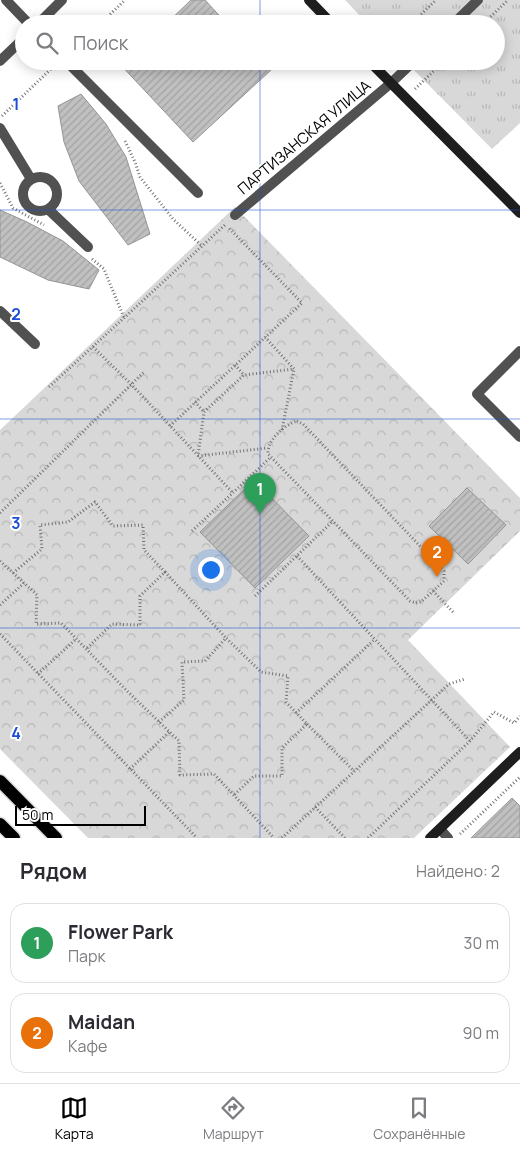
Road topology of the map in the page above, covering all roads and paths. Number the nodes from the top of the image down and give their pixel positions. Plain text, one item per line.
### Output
1 (6, 0) edge
2 (62, 0) edge
3 (125, 0) edge
4 (309, 0) edge
5 (436, 0) edge
6 (478, 0) edge
7 (508, 0) edge
8 (0, 6) edge
9 (20, 15) edge
10 (47, 15) edge
11 (109, 15) edge
12 (323, 15) edge
13 (420, 15) edge
14 (462, 15) edge
15 (492, 15) edge
16 (15, 47) edge
17 (0, 61) edge
18 (53, 70) edge
19 (68, 70) edge
20 (378, 70) edge
21 (405, 70) edge
22 (435, 70) edge
23 (391, 83) junction
24 (406, 98) junction
25 (0, 118) edge
26 (0, 128) edge
27 (123, 136) dead end
28 (31, 179) junction
29 (198, 192) dead end
30 (49, 210) junction
31 (520, 213) edge
32 (235, 215) joint
33 (225, 224) junction
34 (202, 246) junction
35 (88, 247) dead end
36 (0, 312) edge
37 (265, 338) junction
38 (35, 344) dead end
39 (93, 347) junction
40 (520, 351) edge
41 (235, 365) junction
42 (294, 369) junction
43 (144, 372) dead end
44 (244, 375) junction
45 (131, 384) junction
46 (49, 386) dead end
47 (195, 402) junction
48 (204, 412) junction
49 (170, 426) junction
50 (282, 431) junction
51 (520, 436) edge
52 (267, 448) junction
53 (198, 456) junction
54 (271, 457) junction
55 (233, 493) junction
56 (0, 512) edge
57 (333, 521) junction
58 (192, 531) dead end
59 (297, 556) junction
60 (0, 561) edge
61 (165, 572) junction
62 (14, 573) junction
63 (24, 582) junction
64 (433, 591) junction
65 (255, 596) dead end
66 (0, 605) edge
67 (453, 612) dead end
68 (0, 634) edge
69 (226, 638) junction
70 (76, 639) junction
71 (375, 639) junction
72 (86, 649) junction
73 (38, 674) junction
74 (465, 679) dead end
75 (432, 700) junction
76 (296, 713) junction
77 (520, 716) edge
78 (158, 722) junction
79 (307, 724) junction
80 (169, 732) junction
81 (470, 741) junction
82 (519, 756) edge
83 (130, 769) junction
84 (354, 771) junction
85 (520, 777) edge
86 (0, 781) edge
87 (234, 795) junction
88 (315, 807) junction
89 (0, 824) edge
90 (440, 829) junction
91 (14, 838) edge
92 (56, 838) edge
93 (197, 838) edge
94 (274, 838) edge
95 (282, 838) edge
96 (345, 838) edge
97 (368, 838) edge
98 (430, 838) edge
99 (448, 838) edge
100 (456, 838) edge

1 - 8 street
1 - 9 street
2 - 10 street
3 - 11 path
4 - 12 main road
5 - 13 path
6 - 14 street
7 - 15 path
16 - 17 street
18 - 25 path
19 - 29 street
20 - 23 main road
21 - 23 street, ПАРТИЗАНСКАЯ УЛИЦА
22 - 24 path
23 - 24 main road
23 - 32 street, ПАРТИЗАНСКАЯ УЛИЦА
24 - 31 main road
26 - 28 street
27 - 34 path
28 - 30 street
28 - 30 street
30 - 35 street
32 - 33 path
33 - 34 path
33 - 37 path
34 - 39 path
36 - 38 street
37 - 41 path
37 - 42 path
39 - 45 path
39 - 46 path
40 - 51 street
41 - 44 path
41 - 47 path
42 - 44 path
42 - 50 path
43 - 45 path
44 - 48 path
45 - 49 path
45 - 56 path
47 - 48 path
47 - 49 path
48 - 53 path
49 - 53 path
50 - 52 path
50 - 64 path
52 - 53 path
52 - 54 path
53 - 55 path
54 - 55 path
54 - 57 path
55 - 58 path
57 - 59 path
57 - 64 path
59 - 65 path
59 - 71 path
60 - 62 path
61 - 62 path
61 - 69 path
61 - 72 path
62 - 63 path
63 - 66 path
63 - 70 path
64 - 67 path
68 - 73 path
69 - 76 path
69 - 78 path
70 - 72 path
70 - 73 path
71 - 75 path
71 - 76 path
72 - 78 path
73 - 83 path
74 - 75 path
75 - 81 path
75 - 84 path
76 - 79 path
77 - 81 path
78 - 80 path
79 - 84 path
79 - 87 path
80 - 83 path
80 - 87 path
81 - 97 path
82 - 90 main road
83 - 93 path
84 - 88 path
85 - 100 path
86 - 92 main road
87 - 94 path
88 - 95 path
88 - 96 path
89 - 91 main road
90 - 98 main road
90 - 99 street

